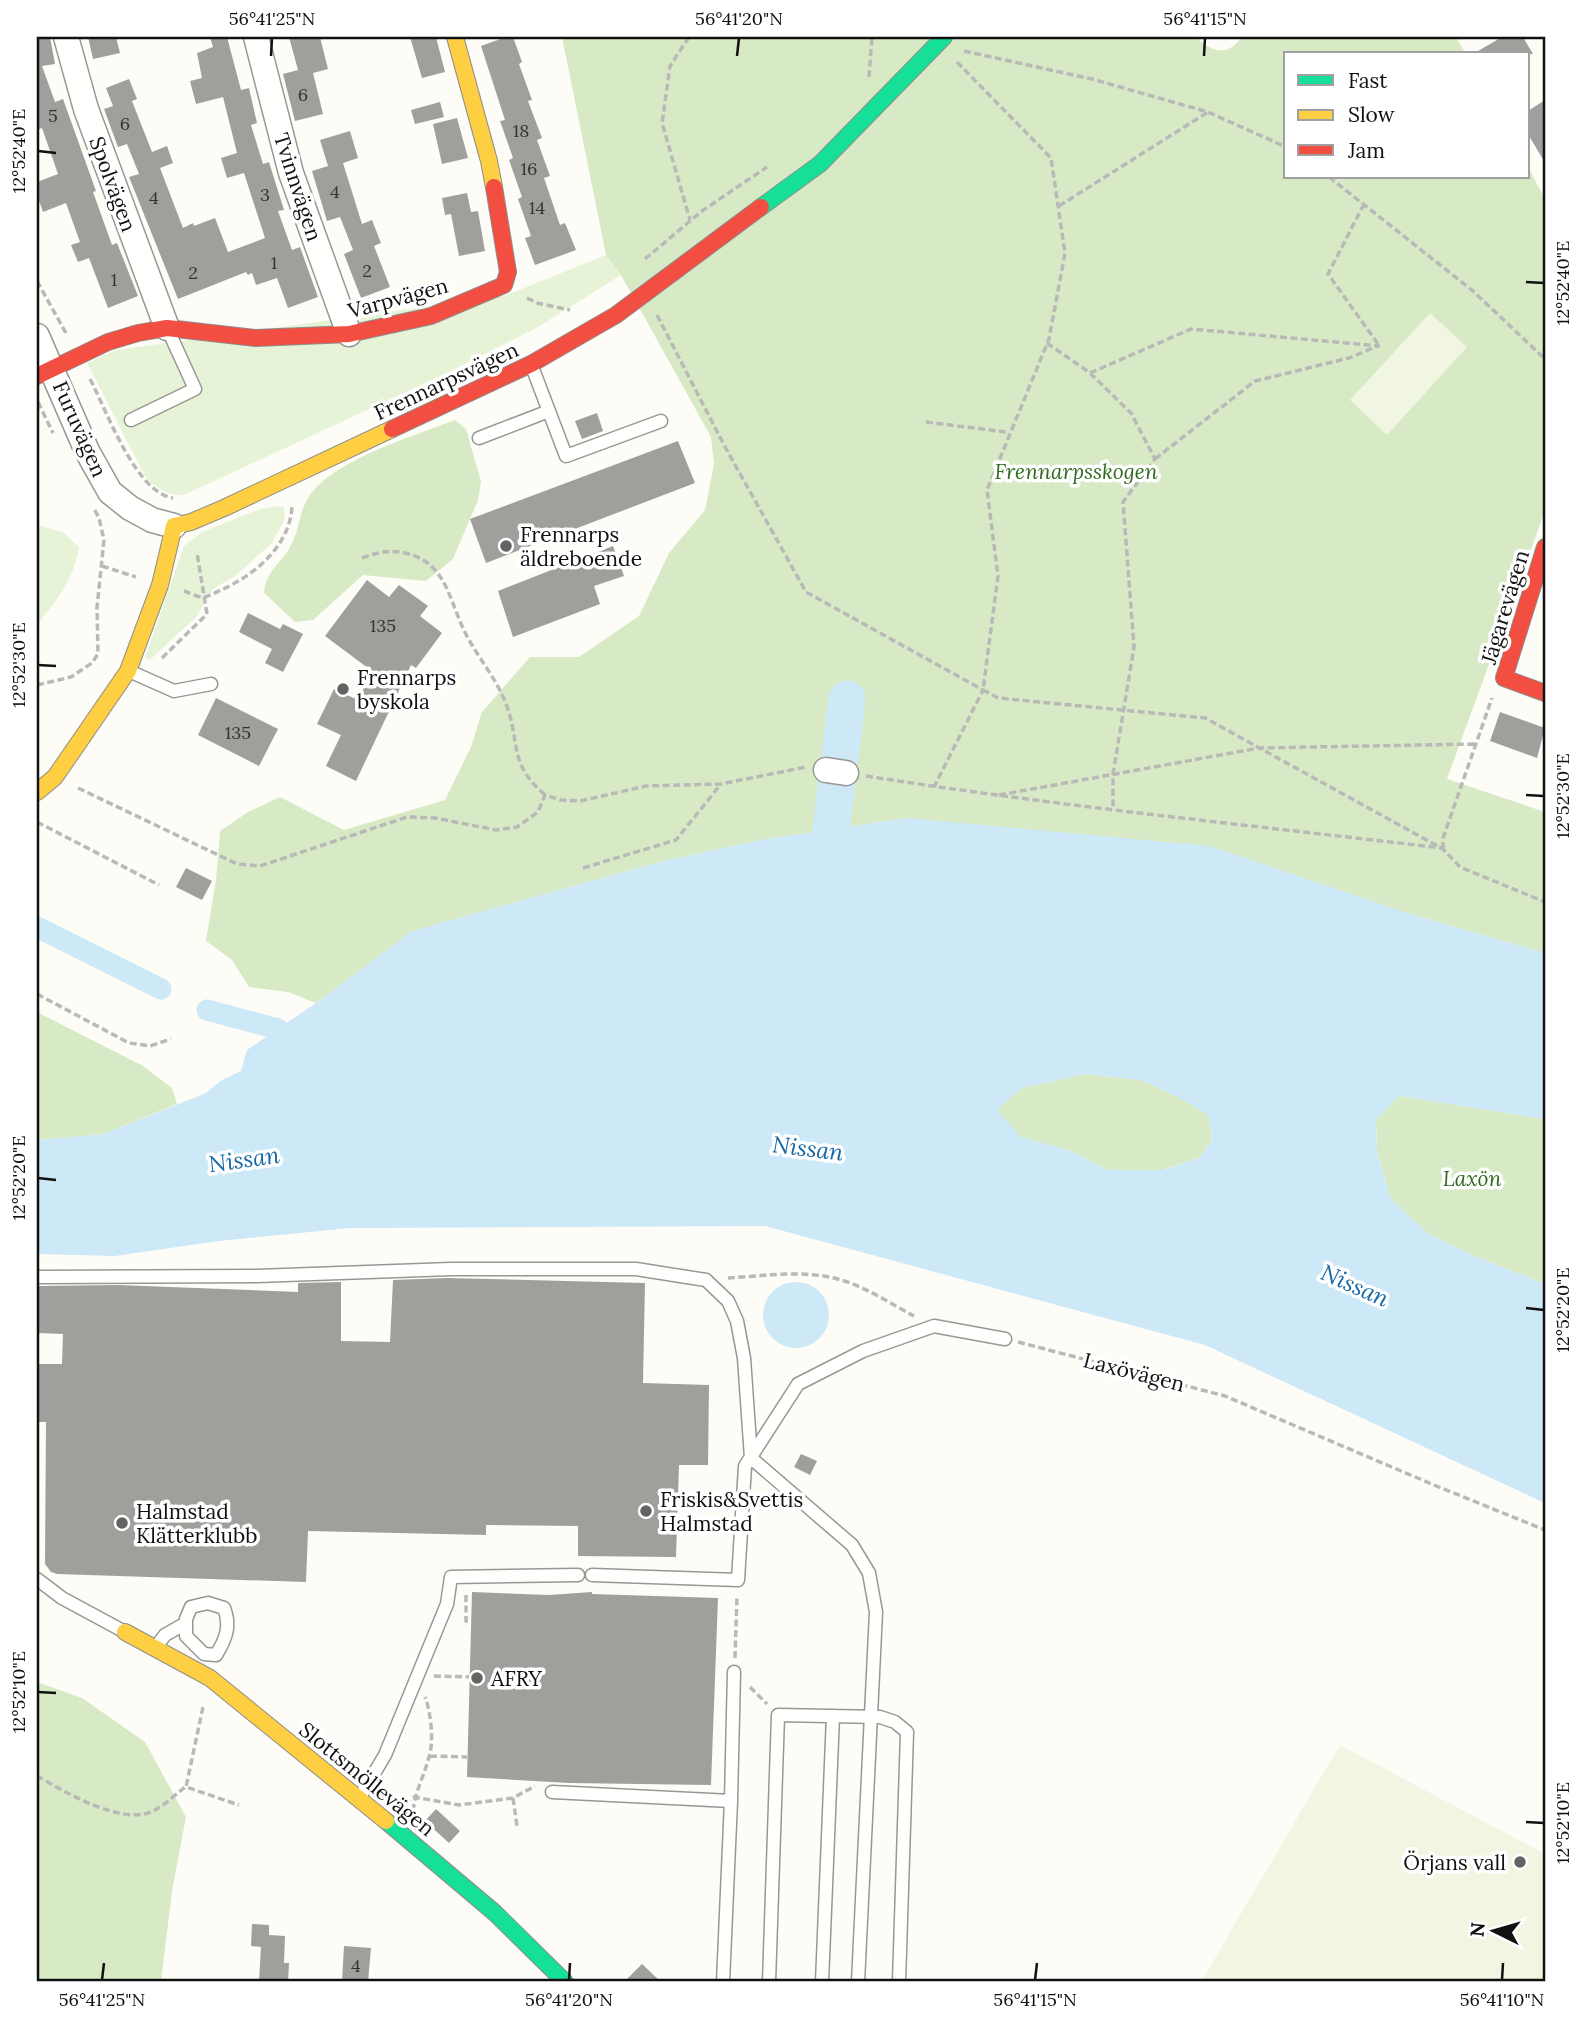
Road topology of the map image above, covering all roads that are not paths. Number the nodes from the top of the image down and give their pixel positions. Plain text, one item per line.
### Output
1 (66, 37) edge
2 (256, 37) edge
3 (456, 37) edge
4 (941, 40) edge
5 (167, 328) junction
6 (349, 334) junction
7 (37, 336) edge
8 (531, 365) junction
9 (45, 372) edge
10 (549, 411) junction
11 (131, 420) dead end
12 (661, 421) dead end
13 (480, 438) dead end
14 (174, 526) junction
15 (1545, 547) edge
16 (128, 671) junction
17 (211, 684) dead end
18 (1545, 693) edge
19 (37, 792) edge
20 (37, 1278) edge
21 (1005, 1339) road end
22 (751, 1458) junction
23 (578, 1575) dead end
24 (592, 1575) dead end
25 (37, 1579) edge
26 (186, 1623) dead end
27 (125, 1632) joint
28 (155, 1648) junction
29 (734, 1672) dead end
30 (833, 1716) junction
31 (871, 1718) junction
32 (552, 1792) dead end
33 (360, 1797) junction
34 (731, 1801) junction
35 (565, 1982) edge
36 (723, 1982) edge
37 (769, 1982) edge
38 (822, 1982) edge
39 (858, 1982) edge
40 (899, 1982) edge

1 - 5 street, Spolvägen
2 - 6 street, Tvinnvägen
3 - 6 street, Varpvägen
4 - 8 street, Frennarpsvägen
5 - 6 street, Varpvägen
5 - 9 street, Varpvägen
5 - 11 lane
7 - 9 street, Furuvägen
8 - 10 lane
8 - 14 street, Frennarpsvägen
9 - 14 street, Furuvägen
10 - 12 lane
10 - 13 lane
14 - 16 street
15 - 18 street, Jägarevägen
16 - 17 lane
16 - 19 street
20 - 22 lane
21 - 22 lane
22 - 24 lane
22 - 31 lane
23 - 33 lane
25 - 27 lane
26 - 28 lane
27 - 28 street, Slottsmöllevägen
28 - 33 street, Slottsmöllevägen
29 - 34 lane
30 - 31 lane
30 - 37 lane
30 - 38 lane
31 - 39 lane
31 - 40 lane
32 - 34 lane
33 - 35 street, Slottsmöllevägen
34 - 36 lane

